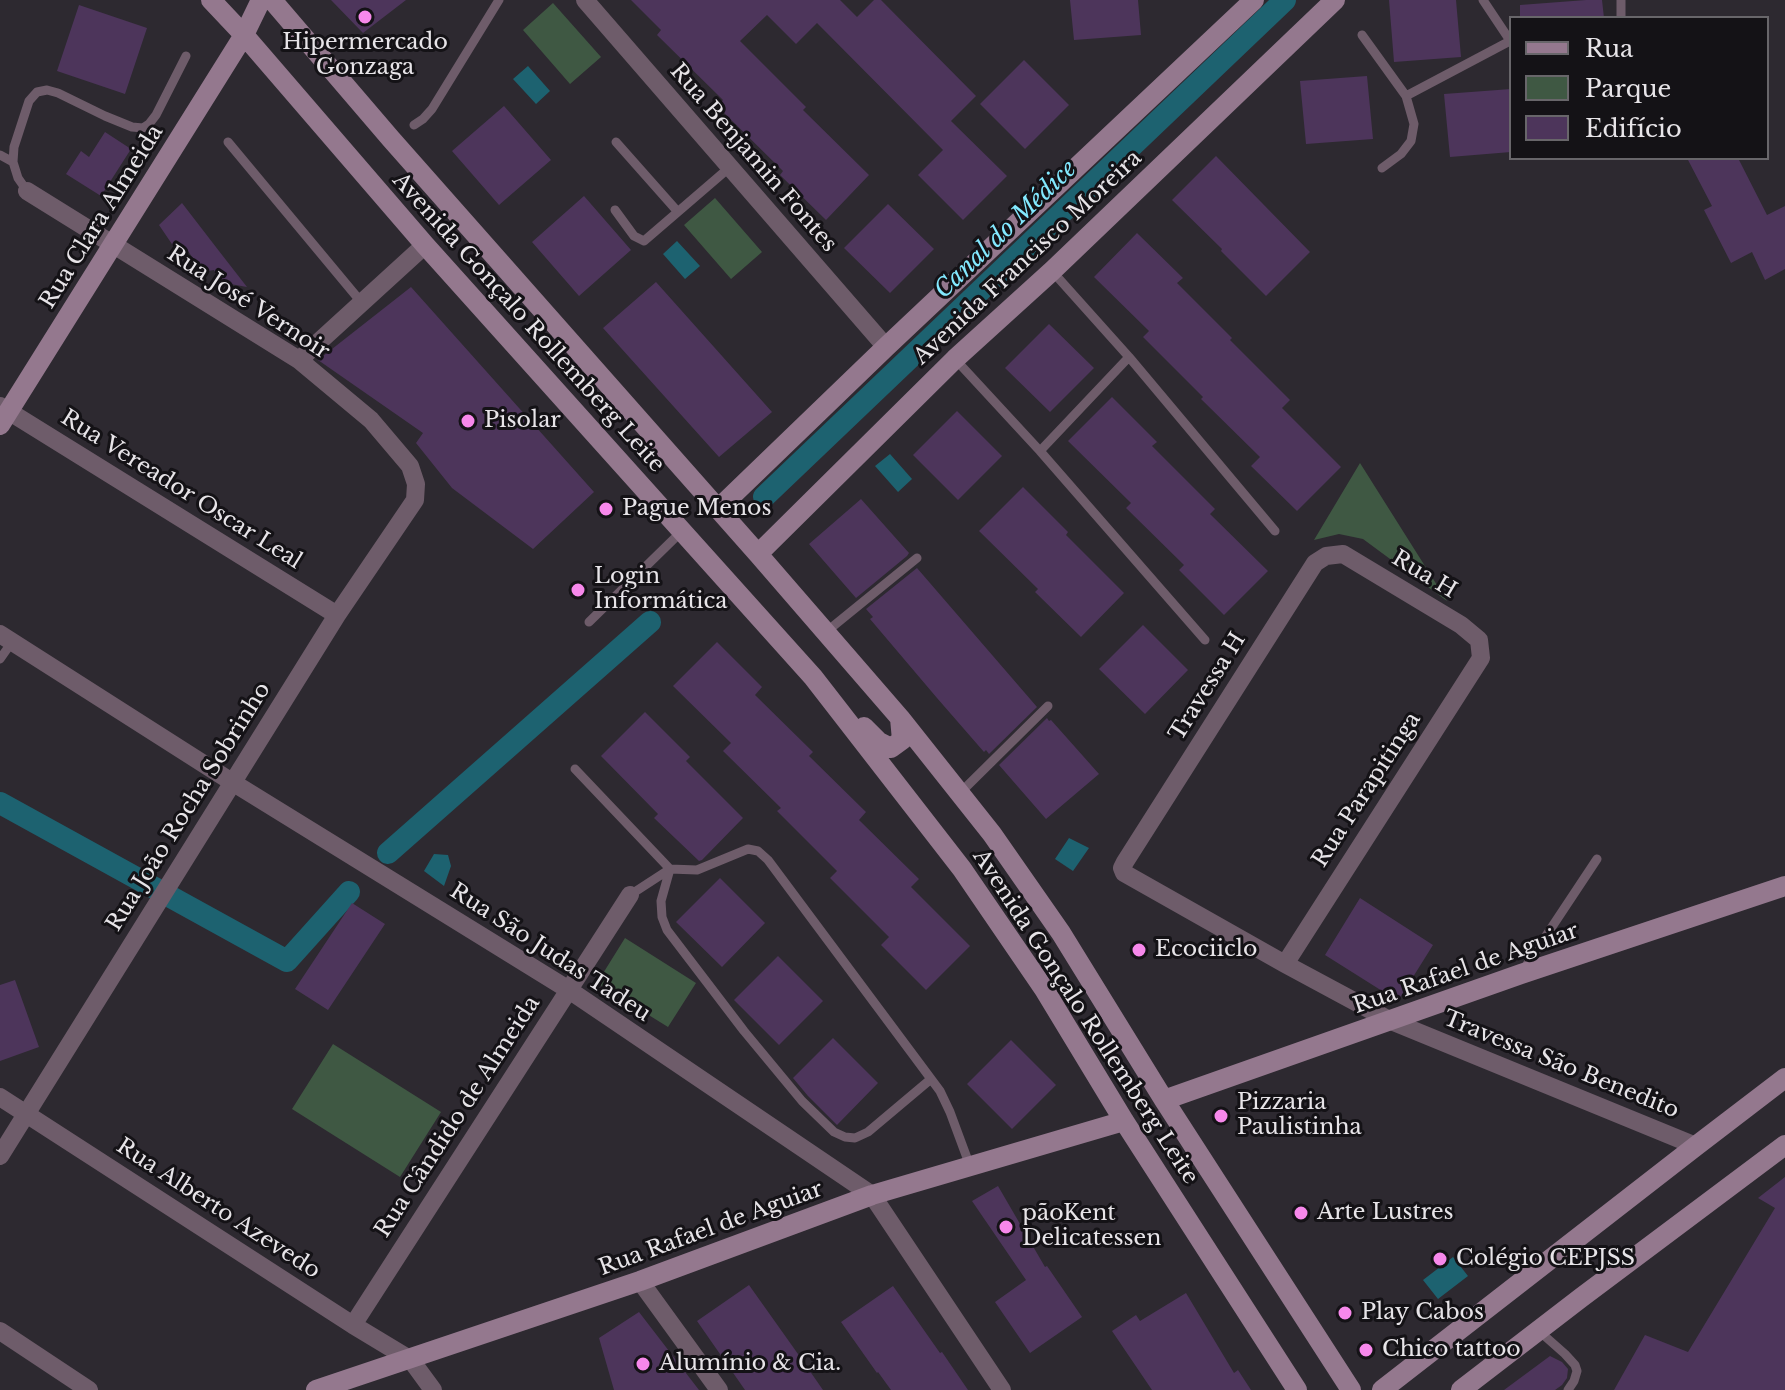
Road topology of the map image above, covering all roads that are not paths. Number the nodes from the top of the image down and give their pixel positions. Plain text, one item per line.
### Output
1 (211, 0) edge
2 (261, 0) edge
3 (272, 0) edge
4 (499, 0) edge
5 (585, 0) edge
6 (1335, 0) edge
7 (1483, 0) edge
8 (1245, 2) edge
9 (244, 35) junction
10 (1362, 35) dead end
11 (1509, 38) edge
12 (1509, 42) edge
13 (186, 56) dead end
14 (1406, 96) junction
15 (414, 125) dead end
16 (228, 142) dead end
17 (616, 142) dead end
18 (0, 155) edge
19 (13, 162) junction
20 (730, 167) junction
21 (1382, 168) dead end
22 (27, 191) joint
23 (615, 210) dead end
24 (678, 212) junction
25 (113, 245) junction
26 (425, 245) junction
27 (1052, 271) junction
28 (362, 303) junction
29 (886, 347) junction
30 (1129, 357) junction
31 (955, 359) junction
32 (299, 360) junction
33 (3, 414) edge
34 (1040, 451) junction
35 (416, 484) joint
36 (718, 509) junction
37 (682, 531) junction
38 (1275, 531) dead end
39 (758, 554) junction
40 (1343, 554) joint
41 (917, 558) dead end
42 (337, 615) junction
43 (589, 622) dead end
44 (826, 632) junction
45 (6, 638) edge
46 (1205, 640) dead end
47 (1479, 640) joint
48 (0, 659) edge
49 (813, 677) junction
50 (1048, 706) dead end
51 (900, 718) junction
52 (575, 769) dead end
53 (232, 782) junction
54 (960, 793) junction
55 (1597, 859) dead end
56 (1125, 862) joint
57 (670, 869) junction
58 (1785, 886) edge
59 (630, 895) joint
60 (1285, 964) junction
61 (1521, 974) junction
62 (569, 990) junction
63 (1391, 1021) junction
64 (1785, 1078) edge
65 (931, 1079) junction
66 (0, 1097) edge
67 (1164, 1100) junction
68 (27, 1114) junction
69 (1124, 1121) junction
70 (1785, 1145) edge
71 (1696, 1146) junction
72 (0, 1156) edge
73 (970, 1166) junction
74 (872, 1195) junction
75 (640, 1281) junction
76 (353, 1325) junction
77 (0, 1331) edge
78 (1539, 1331) junction
79 (411, 1360) junction
80 (89, 1390) edge
81 (316, 1390) edge
82 (433, 1390) edge
83 (719, 1390) edge
84 (1002, 1390) edge
85 (1297, 1390) edge
86 (1351, 1390) edge
87 (1382, 1390) edge
88 (1461, 1390) edge
89 (1568, 1390) edge

1 - 9 main road, Avenida Gonçalo Rollemberg Leite
2 - 9 main road, Rua Clara Almeida
3 - 36 main road, Avenida Gonçalo Rollemberg Leite
4 - 15 lane
5 - 20 street, Rua Benjamin Fontes
6 - 27 main road, Avenida Francisco Moreira
7 - 11 lane
8 - 29 main road, Avenida Francisco Moreira
9 - 25 main road, Rua Clara Almeida
9 - 26 main road, Avenida Gonçalo Rollemberg Leite
10 - 14 lane
12 - 14 lane
13 - 19 lane
14 - 21 lane
16 - 28 lane
17 - 24 lane
18 - 19 lane
19 - 22 lane
20 - 24 lane
20 - 29 street, Rua Benjamin Fontes
22 - 25 street, Rua José Vernoir
23 - 24 lane
25 - 32 street, Rua José Vernoir
25 - 33 main road, Rua Clara Almeida
26 - 28 street
26 - 37 main road, Avenida Gonçalo Rollemberg Leite
27 - 30 lane
27 - 31 main road, Avenida Francisco Moreira
28 - 32 street
29 - 36 main road, Avenida Francisco Moreira
30 - 34 lane
30 - 38 lane
31 - 34 lane
31 - 39 main road, Avenida Francisco Moreira
32 - 35 street, Rua José Vernoir
33 - 42 street, Rua Vereador Oscar Leal
34 - 46 lane
35 - 42 street, Rua João Rocha Sobrinho
36 - 39 main road, Avenida Gonçalo Rollemberg Leite
37 - 43 lane
37 - 49 main road, Avenida Gonçalo Rollemberg Leite
39 - 44 main road, Avenida Gonçalo Rollemberg Leite
40 - 47 street, Rua H
40 - 56 street, Travessa H
41 - 44 lane
42 - 53 street, Rua João Rocha Sobrinho
44 - 51 main road, Avenida Gonçalo Rollemberg Leite
45 - 48 lane
45 - 53 street, Rua São Judas Tadeu
47 - 60 street, Rua Parapitinga
49 - 51 main road
49 - 69 main road, Avenida Gonçalo Rollemberg Leite
50 - 54 lane
51 - 54 main road, Avenida Gonçalo Rollemberg Leite
52 - 57 lane
53 - 62 street, Rua São Judas Tadeu
53 - 68 street, Rua João Rocha Sobrinho
54 - 67 main road, Avenida Gonçalo Rollemberg Leite
55 - 61 lane
56 - 60 street, Travessa São Benedito
57 - 59 lane
57 - 65 lane
57 - 65 lane
58 - 61 main road, Rua Rafael de Aguiar
59 - 62 street, Rua Cândido de Almeida
60 - 63 street, Travessa São Benedito
61 - 63 main road, Rua Rafael de Aguiar
62 - 74 street, Rua São Judas Tadeu
62 - 76 street, Rua Cândido de Almeida
63 - 67 main road, Rua Rafael de Aguiar
63 - 71 street, Travessa São Benedito
64 - 71 main road
65 - 73 lane
66 - 68 street, Rua Alberto Azevedo
67 - 86 main road, Avenida Gonçalo Rollemberg Leite
68 - 72 street, Rua João Rocha Sobrinho
68 - 76 street, Rua Alberto Azevedo
69 - 73 main road, Rua Rafael de Aguiar
69 - 85 main road, Avenida Gonçalo Rollemberg Leite
70 - 78 main road
71 - 87 main road
73 - 74 main road, Rua Rafael de Aguiar
74 - 75 main road, Rua Rafael de Aguiar
74 - 84 street, Rua São Judas Tadeu
75 - 79 main road, Rua Rafael de Aguiar
75 - 83 street
76 - 79 street, Rua Alberto Azevedo
77 - 80 street
78 - 88 main road
78 - 89 lane
79 - 81 main road, Rua Rafael de Aguiar
79 - 82 street

